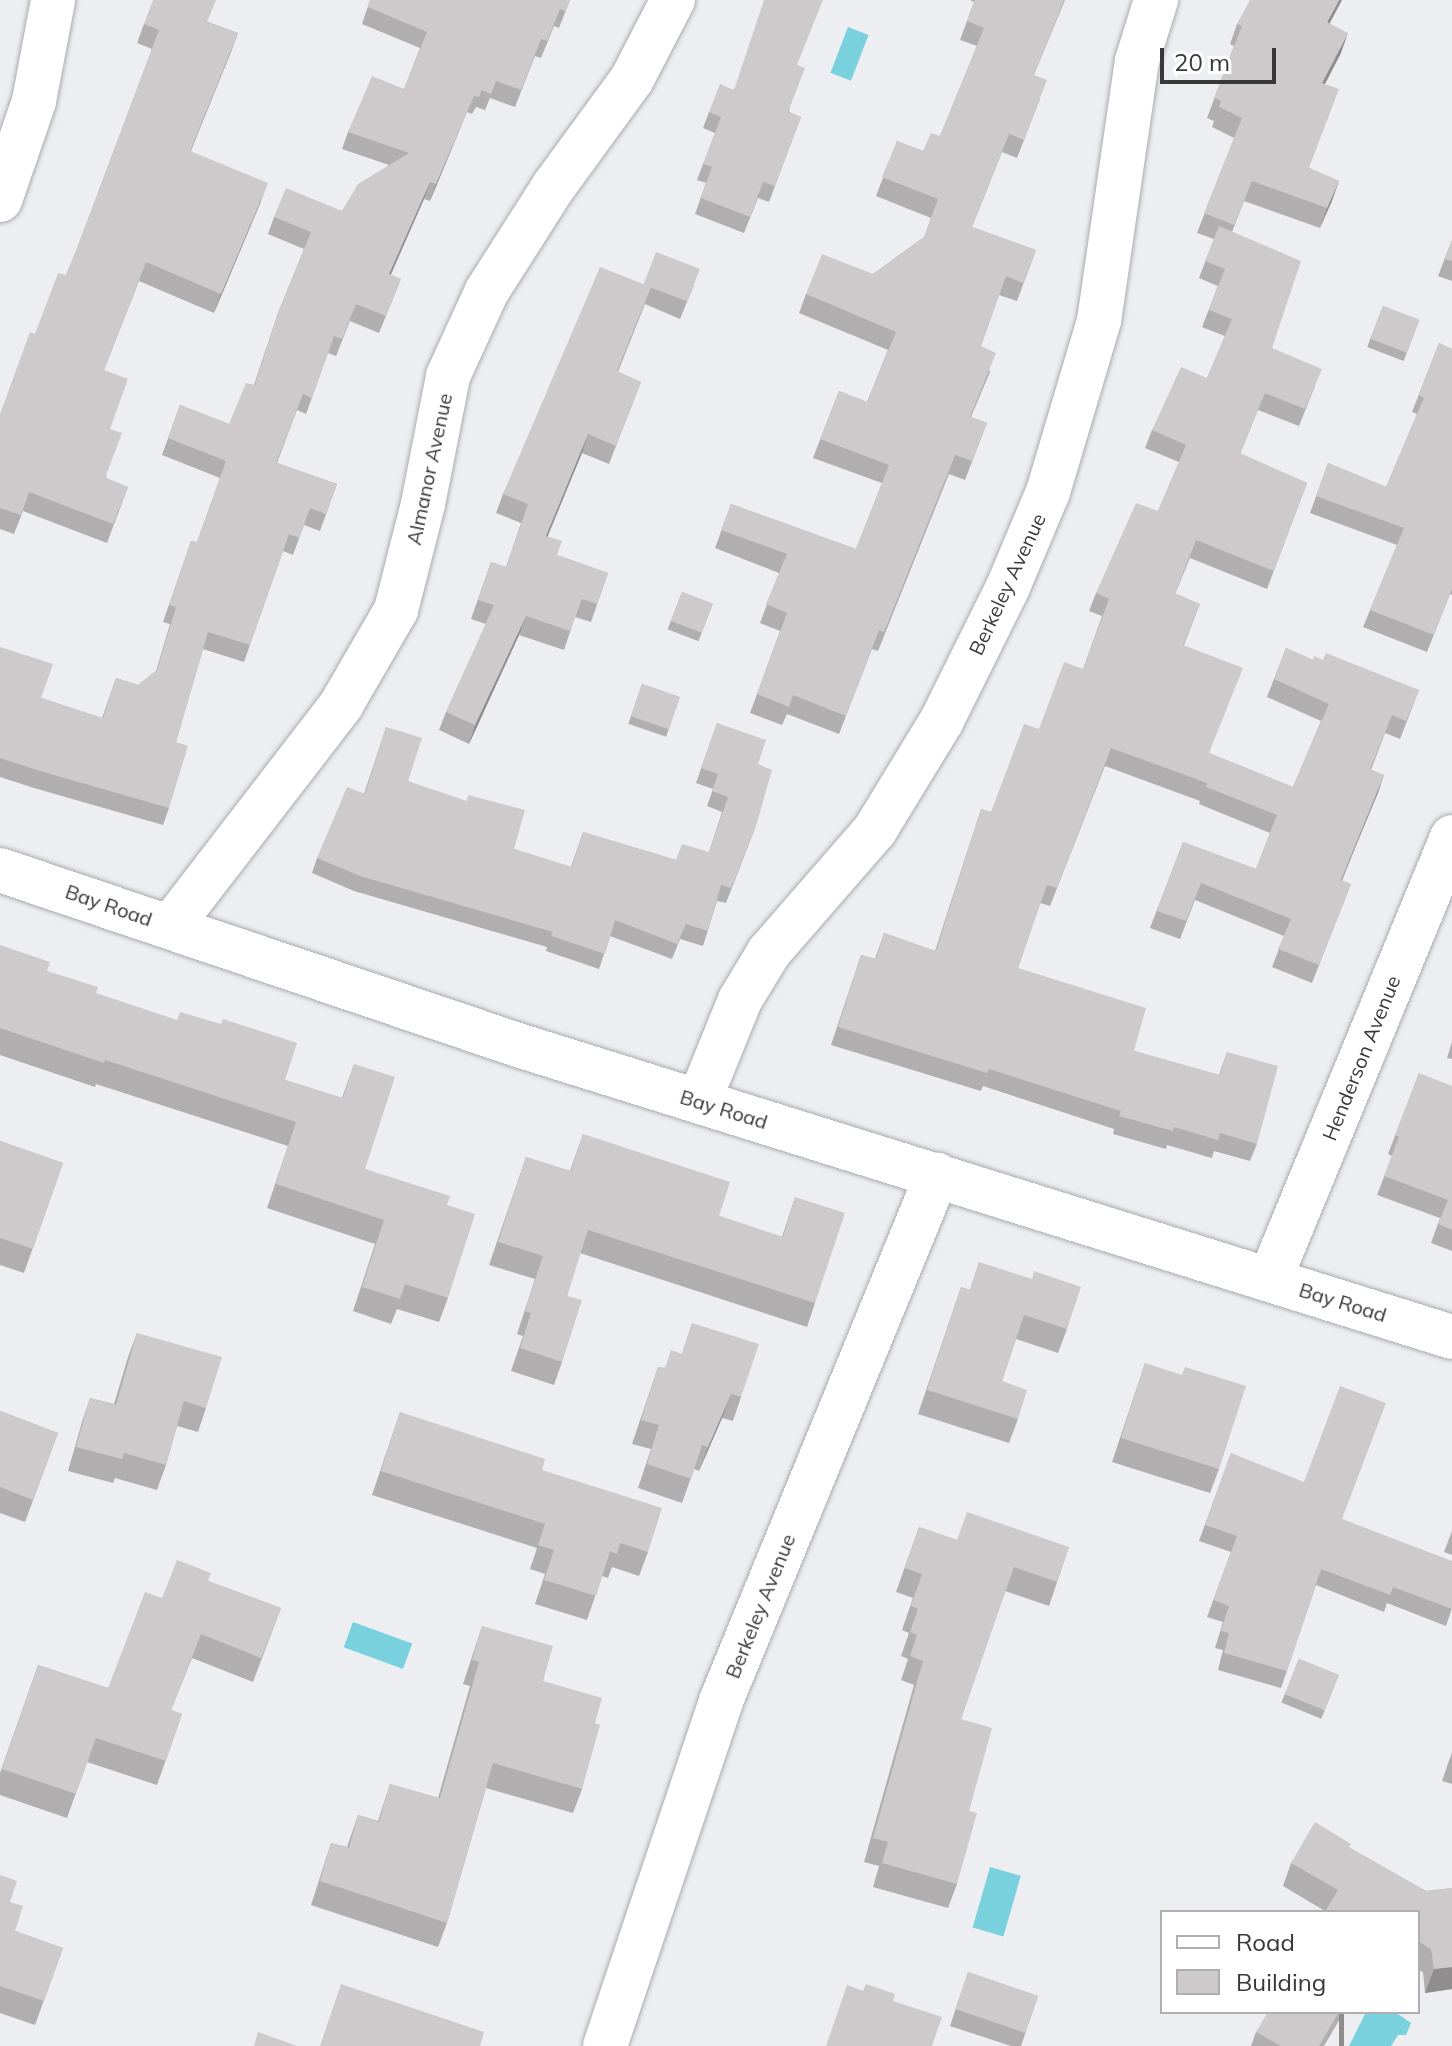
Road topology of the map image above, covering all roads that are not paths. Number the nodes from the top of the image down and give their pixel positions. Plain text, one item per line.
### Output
1 (53, 0) edge
2 (673, 0) edge
3 (1156, 0) edge
4 (0, 200) edge
5 (1452, 837) edge
6 (0, 870) edge
7 (171, 926) junction
8 (699, 1101) junction
9 (937, 1175) junction
10 (1270, 1279) junction
11 (1452, 1337) edge
12 (605, 2046) edge

1 - 4 street
2 - 7 street, Almanor Avenue
3 - 8 street, Berkeley Avenue
5 - 10 street, Henderson Avenue
6 - 7 street, Bay Road
7 - 8 street, Bay Road
8 - 9 street, Bay Road
9 - 10 street, Bay Road
9 - 12 street, Berkeley Avenue
10 - 11 street, Bay Road

